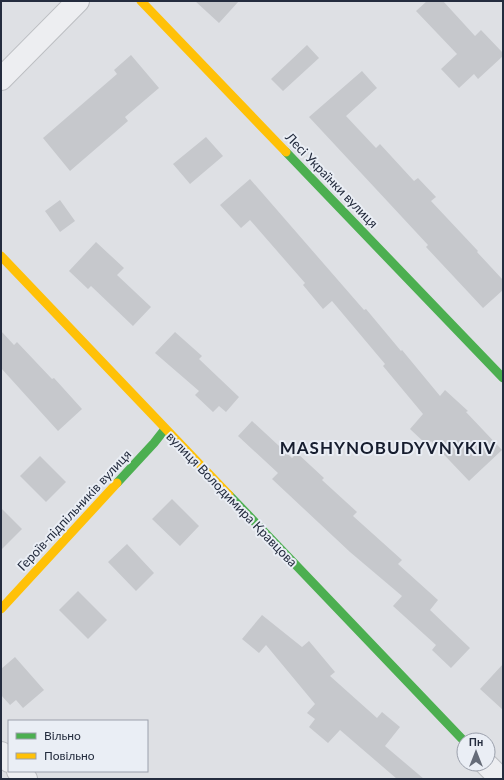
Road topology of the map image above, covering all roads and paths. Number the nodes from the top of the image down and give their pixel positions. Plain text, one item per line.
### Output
1 (78, 1) edge
2 (141, 1) edge
3 (1, 79) edge
4 (1, 256) edge
5 (503, 378) edge
6 (165, 429) junction
7 (1, 609) edge
8 (456, 733) edge

1 - 3 street
2 - 5 street, Лесі Українки вулиця
4 - 6 street, вулиця Володимира Кравцова
6 - 7 street, Героїв-підпільників вулиця
6 - 8 street, вулиця Володимира Кравцова

